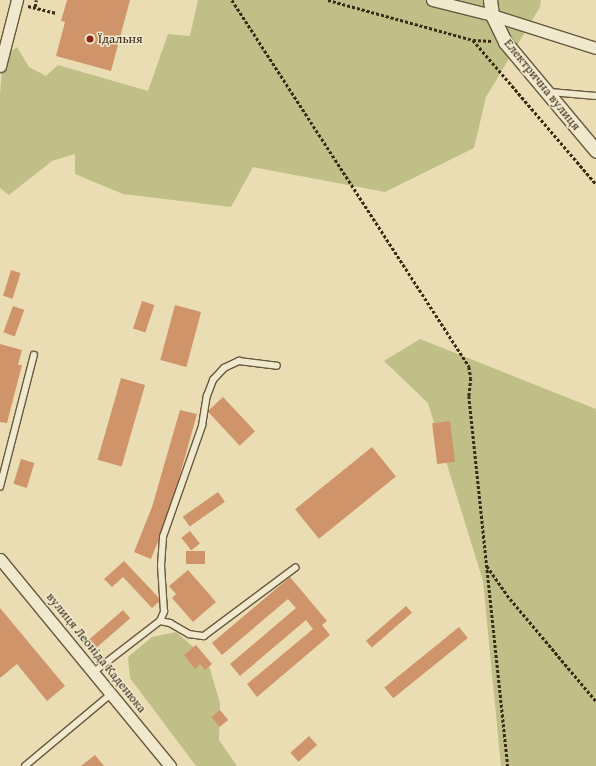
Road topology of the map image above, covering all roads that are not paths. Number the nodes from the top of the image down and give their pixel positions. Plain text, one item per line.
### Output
1 (432, 0) edge
2 (490, 0) edge
3 (17, 2) edge
4 (492, 15) junction
5 (596, 48) edge
6 (0, 66) edge
7 (547, 92) junction
8 (596, 96) edge
9 (596, 151) edge
10 (34, 355) dead end
11 (276, 366) dead end
12 (0, 487) edge
13 (0, 558) edge
14 (295, 568) dead end
15 (160, 621) junction
16 (94, 672) junction
17 (112, 694) junction
18 (25, 766) edge
19 (170, 766) edge

1 - 4 street
2 - 4 street, Електрична вулиця
3 - 6 street
4 - 5 street
4 - 7 street, Електрична вулиця
7 - 8 lane
7 - 9 street, Електрична вулиця
10 - 12 lane
11 - 15 lane
13 - 16 street, вулиця Леоніда Каденюка
14 - 15 lane
15 - 16 lane
16 - 17 street, вулиця Леоніда Каденюка
17 - 18 lane
17 - 19 street, вулиця Леоніда Каденюка

